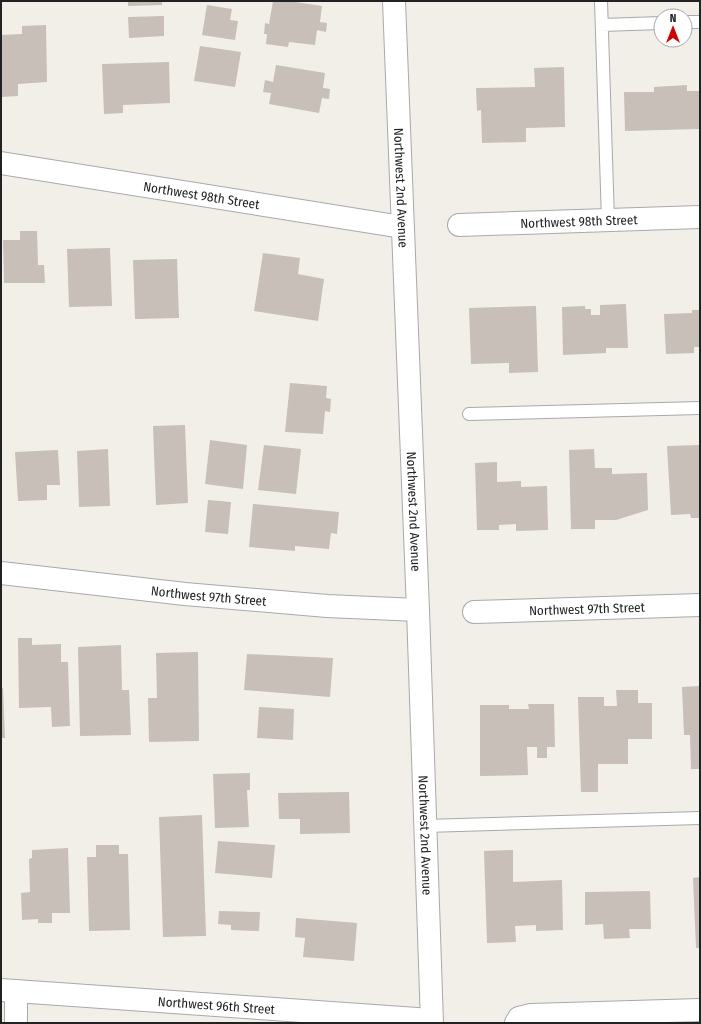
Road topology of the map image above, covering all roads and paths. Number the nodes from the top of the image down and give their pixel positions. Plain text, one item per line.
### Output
1 (394, 1) edge
2 (601, 1) edge
3 (653, 23) edge
4 (602, 25) junction
5 (1, 163) edge
6 (700, 217) edge
7 (608, 220) junction
8 (459, 225) dead end
9 (402, 227) junction
10 (700, 408) edge
11 (469, 414) dead end
12 (1, 573) edge
13 (700, 605) edge
14 (418, 610) junction
15 (474, 612) dead end
16 (700, 818) edge
17 (425, 826) junction
18 (8, 990) edge
19 (700, 1010) edge
20 (432, 1022) edge
21 (16, 1023) edge
22 (516, 1023) edge

1 - 9 street, Northwest 2nd Avenue
2 - 4 lane
3 - 4 lane
4 - 7 lane
5 - 9 street, Northwest 98th Street
6 - 7 street, Northwest 98th Street
7 - 8 street, Northwest 98th Street
9 - 14 street, Northwest 2nd Avenue
10 - 11 lane
12 - 14 street, Northwest 97th Street
13 - 15 street, Northwest 97th Street
14 - 17 street, Northwest 2nd Avenue
16 - 17 lane
17 - 20 street, Northwest 2nd Avenue
18 - 20 street, Northwest 96th Street
18 - 21 street
19 - 22 street

